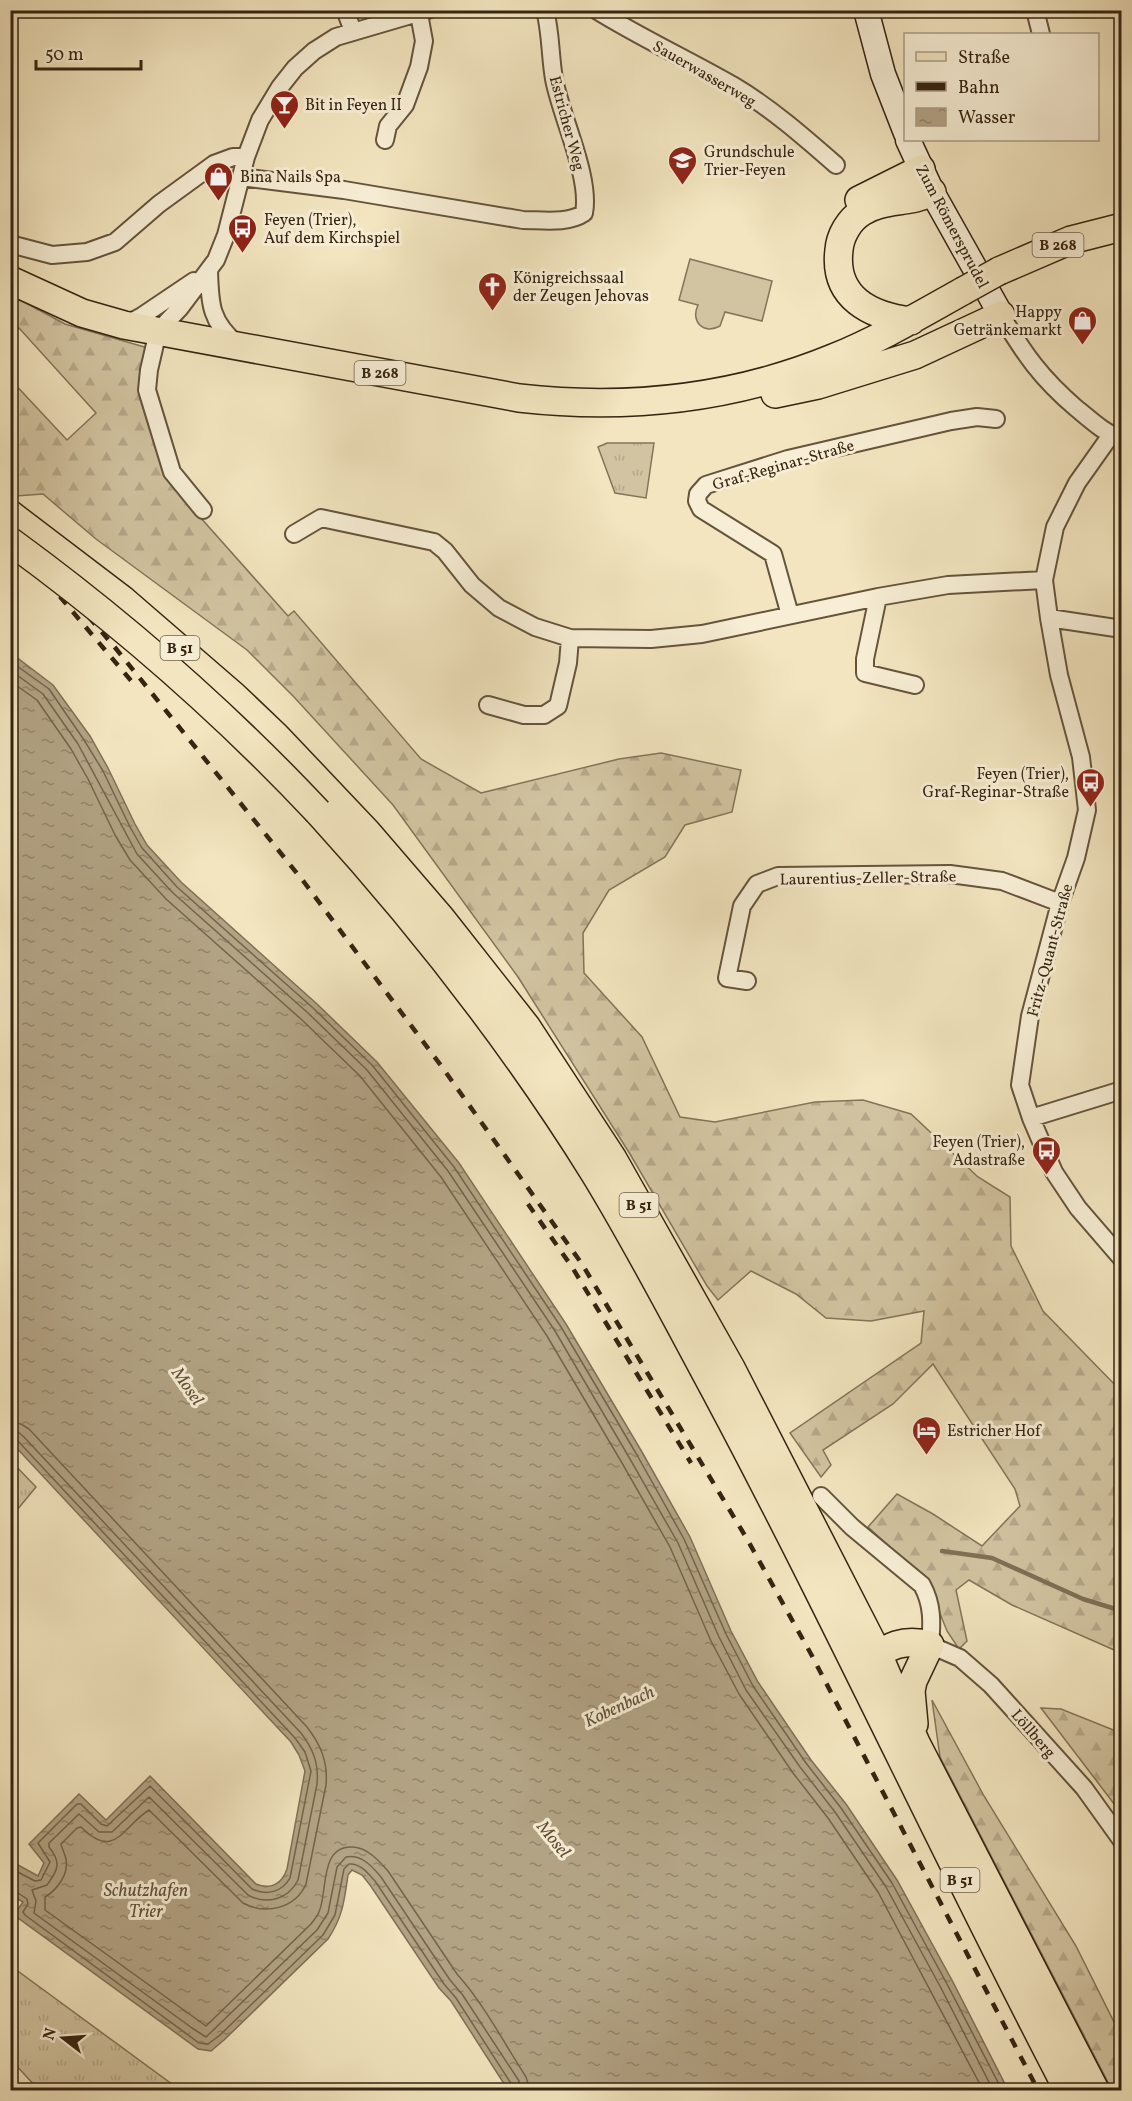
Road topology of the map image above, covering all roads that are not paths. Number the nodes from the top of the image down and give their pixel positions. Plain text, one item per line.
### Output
1 (345, 10) edge
2 (596, 10) edge
3 (866, 10) edge
4 (1035, 10) edge
5 (424, 12) edge
6 (548, 13) edge
7 (353, 31) junction
8 (1041, 33) edge
9 (904, 128) edge
10 (385, 140) dead end
11 (908, 141) edge
12 (246, 157) junction
13 (836, 165) dead end
14 (241, 177) junction
15 (927, 181) junction
16 (1122, 227) edge
17 (10, 244) edge
18 (209, 270) junction
19 (10, 280) edge
20 (1001, 315) junction
21 (911, 321) junction
22 (124, 325) junction
23 (158, 332) junction
24 (866, 343) junction
25 (242, 348) junction
26 (678, 399) junction
27 (996, 418) dead end
28 (1116, 437) edge
29 (203, 510) dead end
30 (10, 514) edge
31 (294, 534) dead end
32 (10, 541) edge
33 (1044, 580) junction
34 (878, 597) junction
35 (790, 615) junction
36 (1048, 618) junction
37 (1122, 628) edge
38 (570, 638) junction
39 (915, 685) dead end
40 (488, 705) dead end
41 (327, 805) junction
42 (1060, 903) junction
43 (747, 981) dead end
44 (1122, 1090) edge
45 (1031, 1118) junction
46 (1122, 1259) edge
47 (821, 1496) dead end
48 (932, 1615) junction
49 (927, 1649) junction
50 (873, 1663) junction
51 (916, 1743) junction
52 (1122, 1841) edge
53 (1068, 2091) edge
54 (1095, 2091) edge

1 - 7 street
2 - 13 street, Sauerwasserweg
3 - 9 street
4 - 8 street
5 - 7 street
5 - 10 street
6 - 14 street, Estricher Weg
7 - 12 street
11 - 15 street, Zum Römersprudel
12 - 14 street
12 - 17 street
14 - 18 street
15 - 20 street, Zum Römersprudel
15 - 21 main road
15 - 24 main road
16 - 21 main road, B 268, bridge
18 - 22 street
18 - 23 street
18 - 25 street
19 - 22 main road, B 268
20 - 26 main road
20 - 28 street, Zum Römersprudel
21 - 24 main road, B 268
22 - 23 main road, B 268
23 - 25 main road, B 268
23 - 29 street
24 - 26 main road, B 268
25 - 26 main road, B 268
27 - 35 street, Graf-Reginar-Straße
28 - 33 street, Fritz-Quant-Straße
30 - 41 main road, B 51
31 - 38 street
32 - 41 main road, B 51, bridge
33 - 34 street
33 - 36 street, Fritz-Quant-Straße
34 - 35 street
34 - 39 street
35 - 38 street
36 - 37 street
36 - 42 street, Fritz-Quant-Straße
38 - 40 street
41 - 50 main road, B 51
42 - 43 street, Laurentius-Zeller-Straße
42 - 45 street, Fritz-Quant-Straße
44 - 45 street
45 - 46 street, Fritz-Quant-Straße
47 - 48 street
48 - 49 street
48 - 49 street
49 - 50 main road
49 - 51 main road
49 - 52 street, Löllberg
50 - 51 main road, B 51
50 - 53 main road, B 51
51 - 54 main road, B 51

